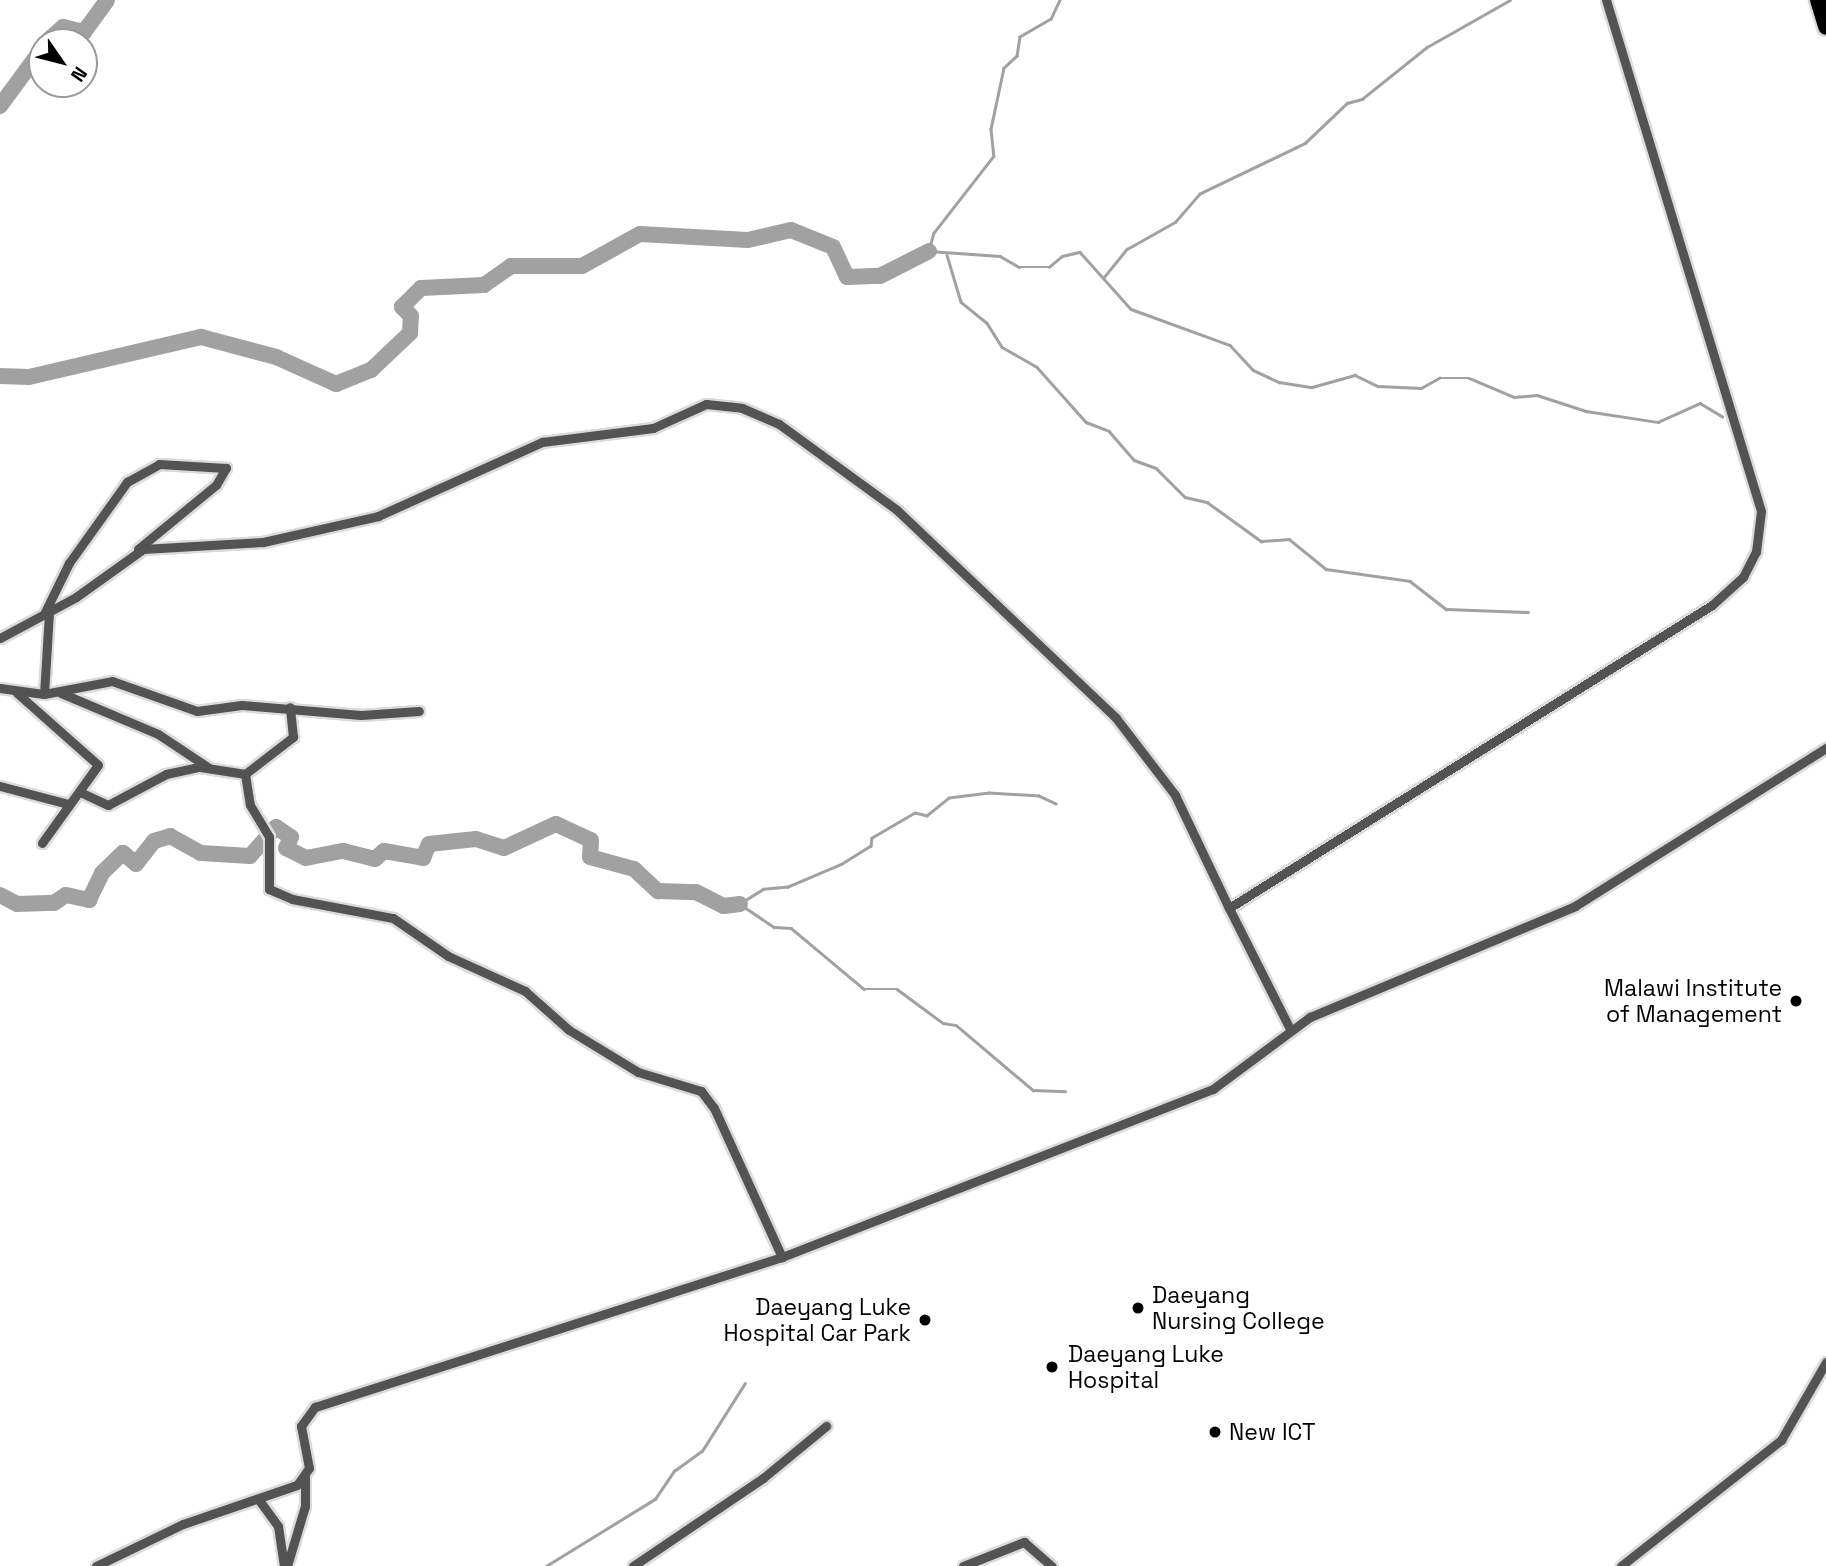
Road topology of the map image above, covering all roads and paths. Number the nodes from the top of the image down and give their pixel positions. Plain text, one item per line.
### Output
1 (1606, 0) edge
2 (1818, 0) edge
3 (1826, 27) edge
4 (134, 552) junction
5 (47, 613) junction
6 (0, 638) edge
7 (0, 688) edge
8 (13, 691) junction
9 (59, 693) junction
10 (44, 694) junction
11 (290, 706) junction
12 (419, 711) dead end
13 (1826, 748) edge
14 (209, 768) junction
15 (245, 774) junction
16 (0, 786) edge
17 (79, 792) junction
18 (68, 804) junction
19 (42, 843) dead end
20 (1229, 908) junction
21 (1290, 1029) junction
22 (782, 1257) junction
23 (1826, 1362) edge
24 (826, 1426) dead end
25 (305, 1477) junction
26 (259, 1500) junction
27 (96, 1566) edge
28 (285, 1566) edge
29 (633, 1566) edge
30 (963, 1566) edge
31 (1052, 1566) edge
32 (1621, 1566) edge

1 - 20 street
2 - 3 highway
4 - 5 street
4 - 5 street
4 - 20 street
5 - 6 street
5 - 10 street
7 - 8 street
8 - 10 street
8 - 17 street
9 - 10 street
9 - 11 street
9 - 14 street
11 - 12 street
11 - 15 street
13 - 21 street
14 - 15 street
14 - 17 street
15 - 22 street
16 - 18 street
17 - 18 street
18 - 19 street
20 - 21 street
21 - 22 street
22 - 25 street
23 - 32 street
24 - 29 street
25 - 26 street
25 - 28 street
26 - 27 street
26 - 28 street
30 - 31 street

